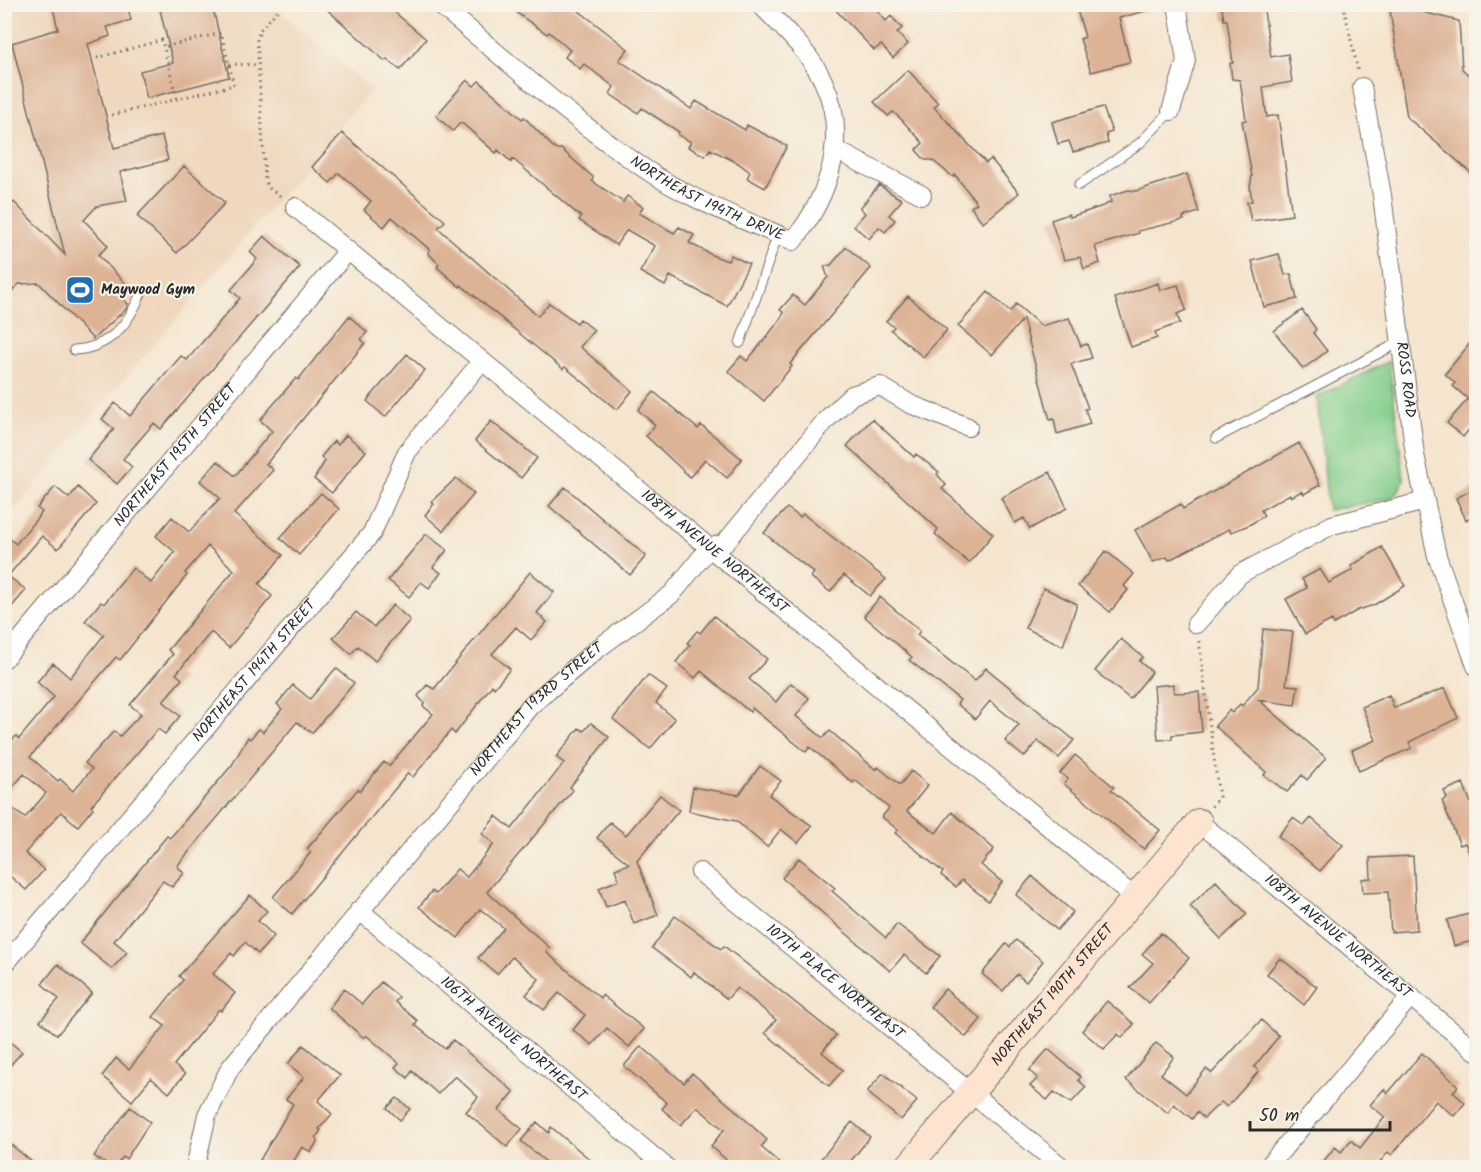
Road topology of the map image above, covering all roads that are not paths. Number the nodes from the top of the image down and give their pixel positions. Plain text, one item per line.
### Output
1 (439, 4) edge
2 (760, 4) edge
3 (1177, 4) edge
4 (1362, 87) road end
5 (1171, 111) joint
6 (834, 149) junction
7 (1079, 185) dead end
8 (922, 195) dead end
9 (295, 207) road end
10 (778, 234) junction
11 (347, 252) junction
12 (142, 291) dead end
13 (1400, 342) junction
14 (740, 343) dead end
15 (74, 350) dead end
16 (481, 362) junction
17 (968, 427) dead end
18 (1216, 438) dead end
19 (1425, 501) junction
20 (709, 548) junction
21 (1196, 624) road end
22 (4, 659) edge
23 (1476, 666) edge
24 (1199, 822) joint
25 (700, 872) dead end
26 (1134, 897) junction
27 (359, 910) junction
28 (4, 965) edge
29 (1411, 996) junction
30 (1476, 1051) edge
31 (970, 1092) junction
32 (195, 1167) edge
33 (667, 1167) edge
34 (907, 1167) edge
35 (1063, 1167) edge
36 (1267, 1167) edge

1 - 10 street, NORTHEAST 194TH DRIVE
2 - 6 street, NORTHEAST 194TH DRIVE
3 - 5 street
4 - 13 street, ROSS ROAD
5 - 7 lane
6 - 8 street
6 - 10 street, NORTHEAST 194TH DRIVE
9 - 11 street, 108TH AVENUE NORTHEAST
10 - 14 lane
11 - 16 street, 108TH AVENUE NORTHEAST
11 - 22 street, NORTHEAST 195TH STREET
12 - 15 lane
13 - 18 lane
13 - 19 street, ROSS ROAD
16 - 20 street, 108TH AVENUE NORTHEAST
16 - 28 street, NORTHEAST 194TH STREET
17 - 20 street, NORTHEAST 193RD STREET
19 - 21 street
19 - 23 street, ROSS ROAD
20 - 26 street, 108TH AVENUE NORTHEAST
20 - 27 street, NORTHEAST 193RD STREET
24 - 26 street, NORTHEAST 190TH STREET
24 - 29 street, 108TH AVENUE NORTHEAST
25 - 31 street, 107TH PLACE NORTHEAST
26 - 31 street, NORTHEAST 190TH STREET
27 - 32 street, NORTHEAST 193RD STREET
27 - 33 street, 106TH AVENUE NORTHEAST
29 - 30 street, 108TH AVENUE NORTHEAST
29 - 36 street
31 - 34 street, NORTHEAST 190TH STREET
31 - 35 street, 107TH PLACE NORTHEAST

